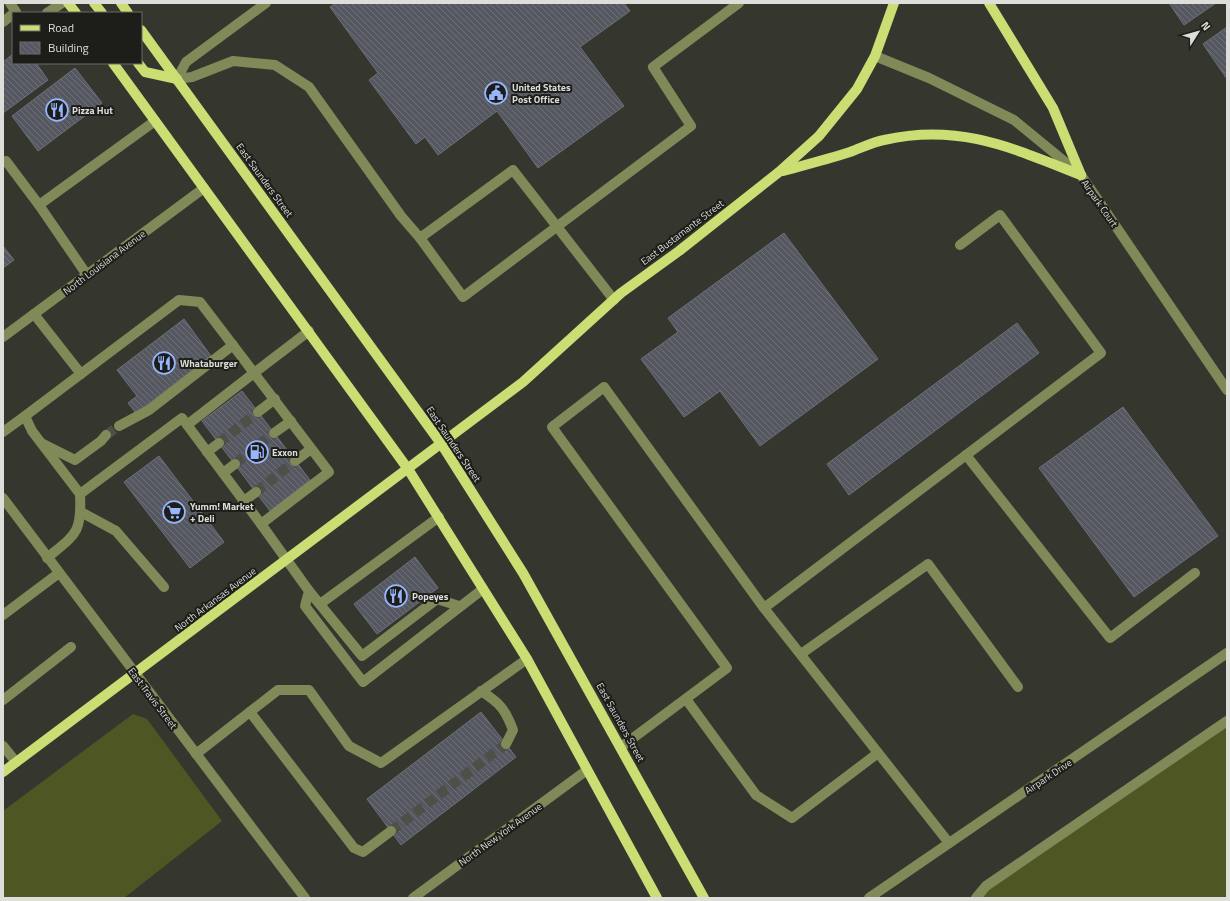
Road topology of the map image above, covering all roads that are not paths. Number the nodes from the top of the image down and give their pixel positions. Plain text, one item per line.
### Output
1 (10, 3) edge
2 (62, 3) edge
3 (68, 3) edge
4 (94, 3) edge
5 (121, 3) edge
6 (266, 3) edge
7 (739, 3) edge
8 (894, 3) edge
9 (989, 3) edge
10 (15, 12) edge
11 (48, 12) edge
12 (75, 12) edge
13 (101, 12) edge
14 (127, 12) edge
15 (12, 16) edge
16 (3, 22) edge
17 (142, 31) edge
18 (875, 56) junction
19 (114, 64) edge
20 (139, 64) edge
21 (177, 79) junction
22 (155, 121) junction
23 (6, 161) dead end
24 (779, 172) junction
25 (1081, 175) junction
26 (204, 188) junction
27 (39, 205) junction
28 (556, 225) junction
29 (420, 238) junction
30 (960, 246) dead end
31 (87, 275) junction
32 (614, 300) junction
33 (34, 314) junction
34 (309, 331) junction
35 (3, 337) edge
36 (233, 345) junction
37 (254, 372) junction
38 (81, 374) junction
39 (1227, 390) edge
40 (275, 400) junction
41 (258, 412) tunnel mouth
42 (25, 416) junction
43 (291, 421) junction
44 (187, 425) junction
45 (120, 426) tunnel mouth
46 (3, 432) edge
47 (274, 433) tunnel mouth
48 (106, 435) tunnel mouth
49 (42, 443) junction
50 (219, 443) tunnel mouth
51 (442, 445) junction
52 (311, 449) junction
53 (208, 452) junction
54 (966, 455) junction
55 (295, 461) tunnel mouth
56 (235, 464) tunnel mouth
57 (408, 469) junction
58 (223, 473) junction
59 (256, 492) tunnel mouth
60 (80, 494) junction
61 (3, 498) edge
62 (244, 501) junction
63 (81, 512) junction
64 (438, 517) junction
65 (261, 524) junction
66 (47, 558) junction
67 (287, 560) junction
68 (59, 573) junction
69 (1195, 573) dead end
70 (164, 588) dead end
71 (484, 589) junction
72 (310, 591) junction
73 (320, 604) junction
74 (459, 606) junction
75 (764, 608) junction
76 (3, 615) edge
77 (71, 647) dead end
78 (801, 654) junction
79 (1227, 654) edge
80 (527, 659) junction
81 (135, 674) junction
82 (1018, 688) dead end
83 (481, 692) junction
84 (686, 699) junction
85 (3, 700) edge
86 (250, 712) junction
87 (1227, 721) edge
88 (506, 744) tunnel mouth
89 (3, 746) edge
90 (621, 748) junction
91 (878, 753) junction
92 (196, 754) junction
93 (16, 762) junction
94 (587, 770) junction
95 (3, 772) edge
96 (391, 831) tunnel mouth
97 (949, 843) junction
98 (305, 898) edge
99 (413, 898) edge
100 (657, 898) edge
101 (704, 898) edge
102 (869, 898) edge
103 (976, 898) edge

1 - 10 street
2 - 11 street
3 - 12 main road
4 - 13 main road
5 - 14 main road
6 - 21 street
7 - 28 street
8 - 18 main road, East Bustamante Street
9 - 25 main road
15 - 16 street
17 - 21 main road, East Saunders Street
18 - 24 main road, East Bustamante Street
18 - 25 street, Airpark Court
19 - 22 main road
20 - 21 main road
21 - 29 street
21 - 51 main road, East Saunders Street
22 - 26 main road
22 - 27 street
23 - 27 street
24 - 25 main road
24 - 32 main road, East Bustamante Street
25 - 39 street, Airpark Court
26 - 31 street, North Louisiana Avenue
26 - 34 main road
27 - 31 street
28 - 29 street
28 - 29 street
28 - 32 street
30 - 54 street
31 - 33 street, North Louisiana Avenue
32 - 51 main road, East Bustamante Street
33 - 35 street, North Louisiana Avenue
33 - 38 street
34 - 37 street
34 - 57 main road
36 - 37 street
36 - 38 street
36 - 45 street
37 - 40 street
37 - 44 street
38 - 42 street
40 - 41 street
40 - 43 street
42 - 46 street
42 - 49 street
43 - 47 street
43 - 52 street
44 - 53 street
44 - 60 street
48 - 49 street
49 - 60 street
50 - 53 street
51 - 57 main road, North Arkansas Avenue
51 - 90 main road, East Saunders Street
52 - 55 street
52 - 65 street
53 - 58 street
54 - 69 street
54 - 75 street
56 - 58 street
57 - 64 main road
57 - 67 main road, North Arkansas Avenue
58 - 62 street
59 - 62 street
60 - 63 street
61 - 66 street, East Travis Street
62 - 65 street
63 - 66 street
63 - 70 street
64 - 71 main road
64 - 73 street
65 - 67 street
66 - 68 street, East Travis Street
67 - 72 street
67 - 81 main road, North Arkansas Avenue
68 - 76 street
68 - 81 street, East Travis Street
71 - 74 street
71 - 80 main road
72 - 73 street
72 - 74 street
73 - 74 street
75 - 78 street
75 - 84 street
77 - 85 street
78 - 82 street
78 - 91 street
79 - 97 street, Airpark Drive
80 - 83 street
80 - 94 main road
81 - 92 street, East Travis Street
81 - 93 main road, North Arkansas Avenue
83 - 86 street
83 - 88 street
84 - 90 street
84 - 91 street
86 - 92 street
86 - 96 street
87 - 103 street
89 - 93 street
90 - 101 main road, East Saunders Street
91 - 97 street
92 - 98 street, East Travis Street
93 - 95 main road, North Arkansas Avenue
94 - 99 street, North New York Avenue
94 - 100 main road
97 - 102 street, Airpark Drive

